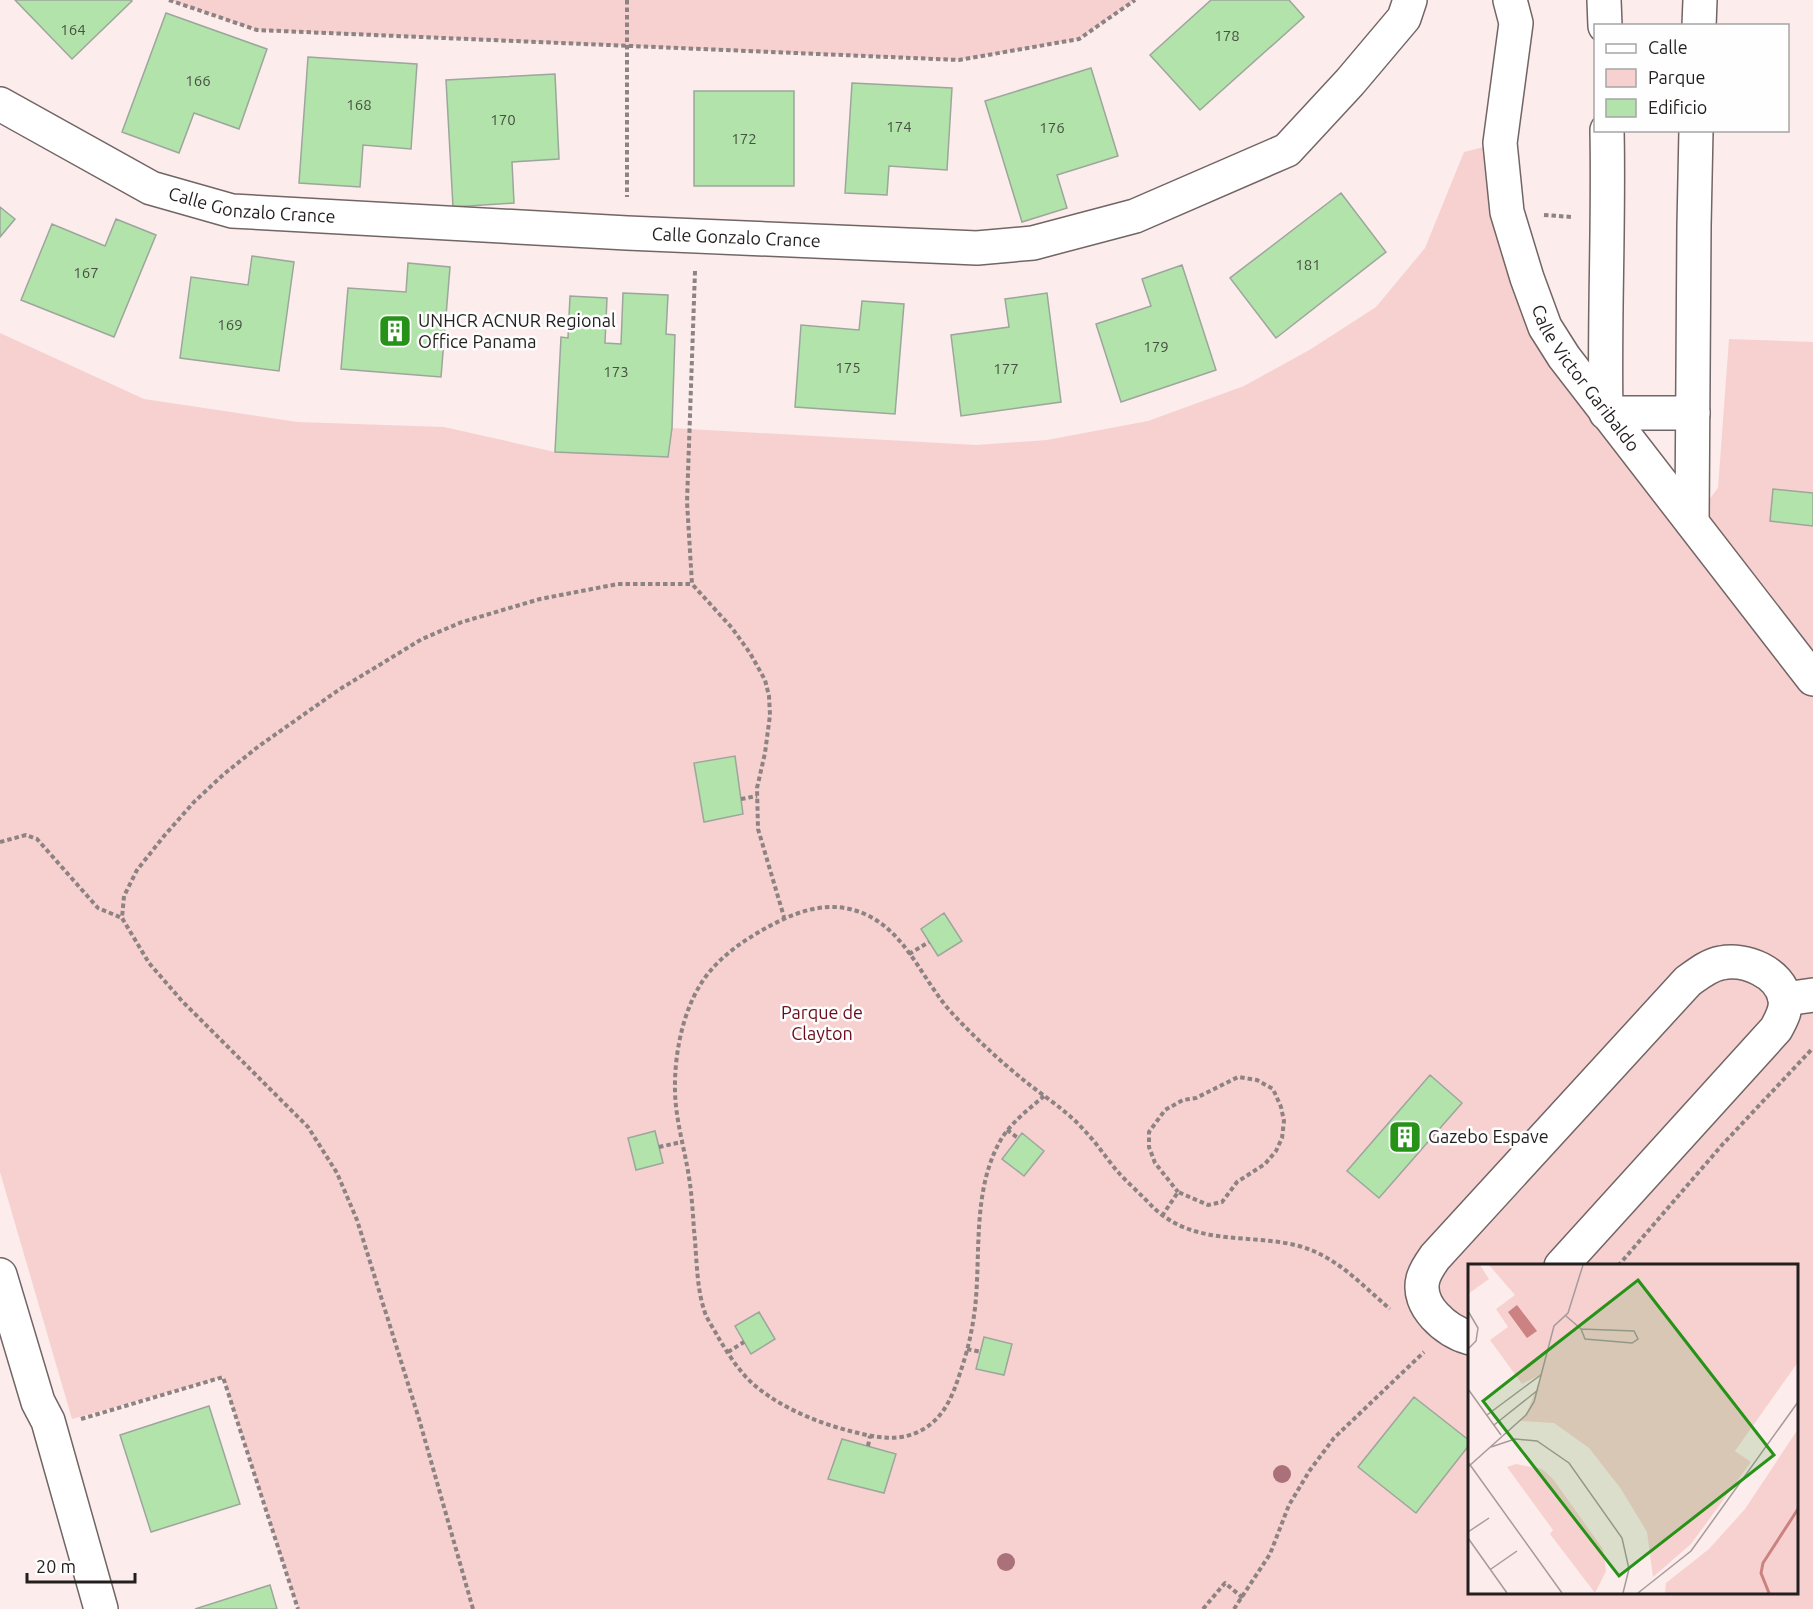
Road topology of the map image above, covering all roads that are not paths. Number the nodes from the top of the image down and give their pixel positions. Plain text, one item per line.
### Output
1 (1410, 0) edge
2 (1604, 0) edge
3 (1700, 0) edge
4 (1513, 12) edge
5 (1605, 24) edge
6 (1699, 24) edge
7 (0, 104) edge
8 (1607, 132) edge
9 (1696, 132) edge
10 (1606, 413) junction
11 (1693, 413) junction
12 (1692, 522) junction
13 (1813, 679) edge
14 (1799, 997) edge
15 (1563, 1264) edge
16 (0, 1275) edge
17 (1468, 1337) edge
18 (101, 1609) edge

1 - 7 street, Calle Gonzalo Crance
2 - 5 street
3 - 6 street
4 - 10 street, Calle Victor Garibaldo
8 - 10 street
9 - 11 street
10 - 11 street
10 - 12 street, Calle Victor Garibaldo
11 - 12 street
12 - 13 street, Calle Victor Garibaldo
14 - 15 street
14 - 17 street
16 - 18 street

